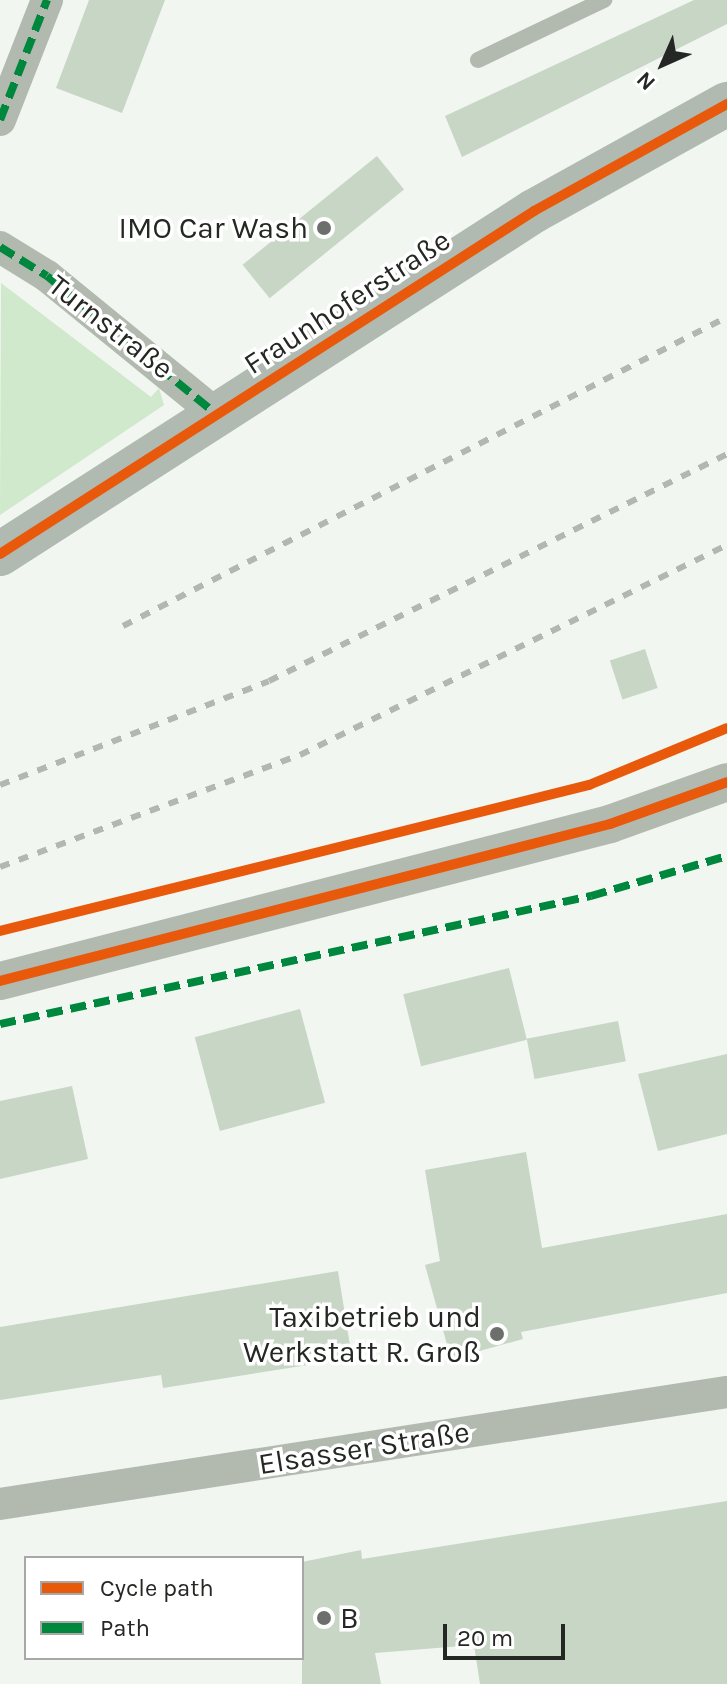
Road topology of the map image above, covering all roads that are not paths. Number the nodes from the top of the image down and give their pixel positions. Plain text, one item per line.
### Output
1 (47, 0) edge
2 (604, 0) edge
3 (478, 60) dead end
4 (727, 104) edge
5 (0, 120) edge
6 (0, 247) edge
7 (216, 414) junction
8 (0, 554) edge
9 (727, 782) edge
10 (0, 981) edge
11 (727, 1392) edge
12 (0, 1504) edge

1 - 5 street
2 - 3 lane
4 - 7 main road, Fraunhoferstraße
6 - 7 street, Turnstraße
7 - 8 main road, Fraunhoferstraße
9 - 10 street
11 - 12 street, Elsasser Straße

